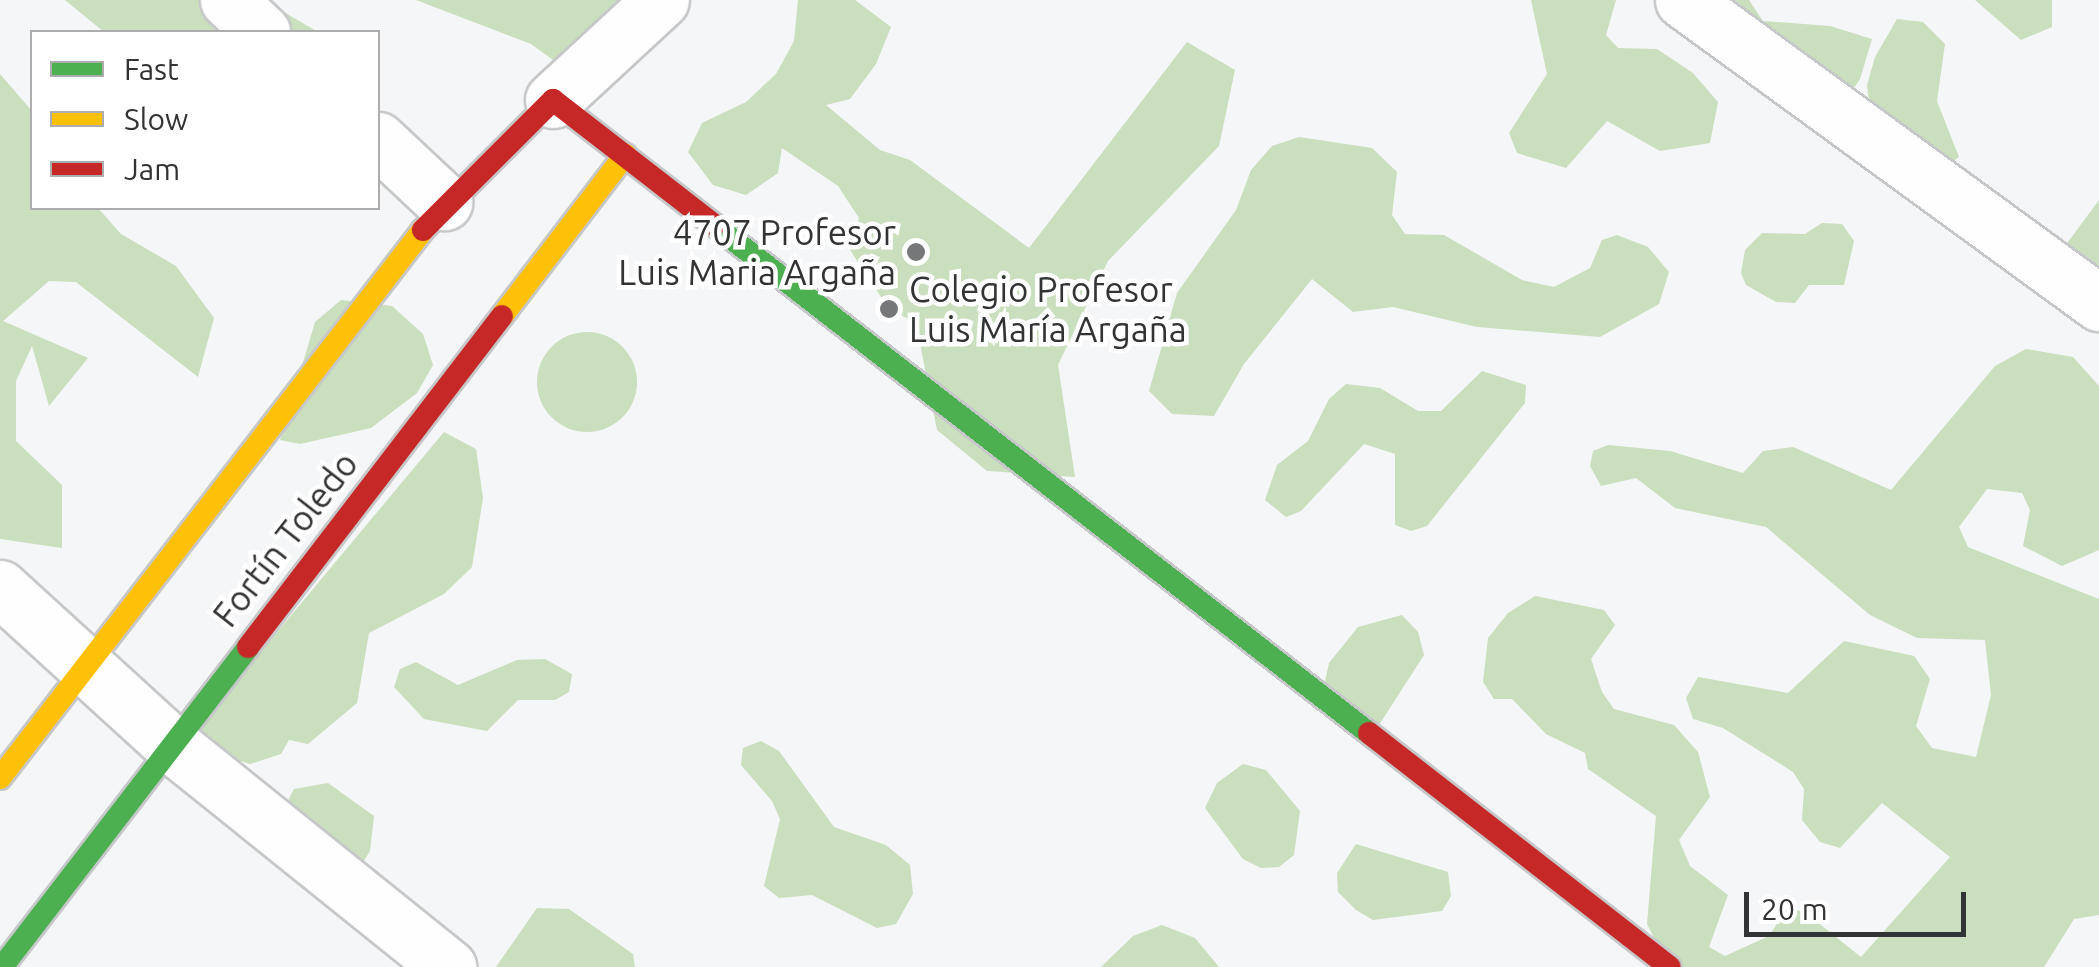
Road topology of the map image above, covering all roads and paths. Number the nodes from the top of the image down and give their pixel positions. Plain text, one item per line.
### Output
1 (228, 0) edge
2 (661, 0) edge
3 (1683, 0) edge
4 (260, 30) edge
5 (553, 100) junction
6 (380, 142) edge
7 (625, 155) junction
8 (444, 202) junction
9 (2099, 304) edge
10 (0, 588) edge
11 (86, 662) junction
12 (172, 744) junction
13 (0, 778) edge
14 (2, 967) edge
15 (448, 967) edge
16 (1670, 967) edge

1 - 4 street
2 - 5 street
3 - 9 street
5 - 7 street
5 - 8 street
6 - 8 street
7 - 12 street, Fortín Toledo
7 - 16 street
8 - 11 street
10 - 11 street
11 - 12 street
11 - 13 street
12 - 14 street, Fortín Toledo
12 - 15 street

